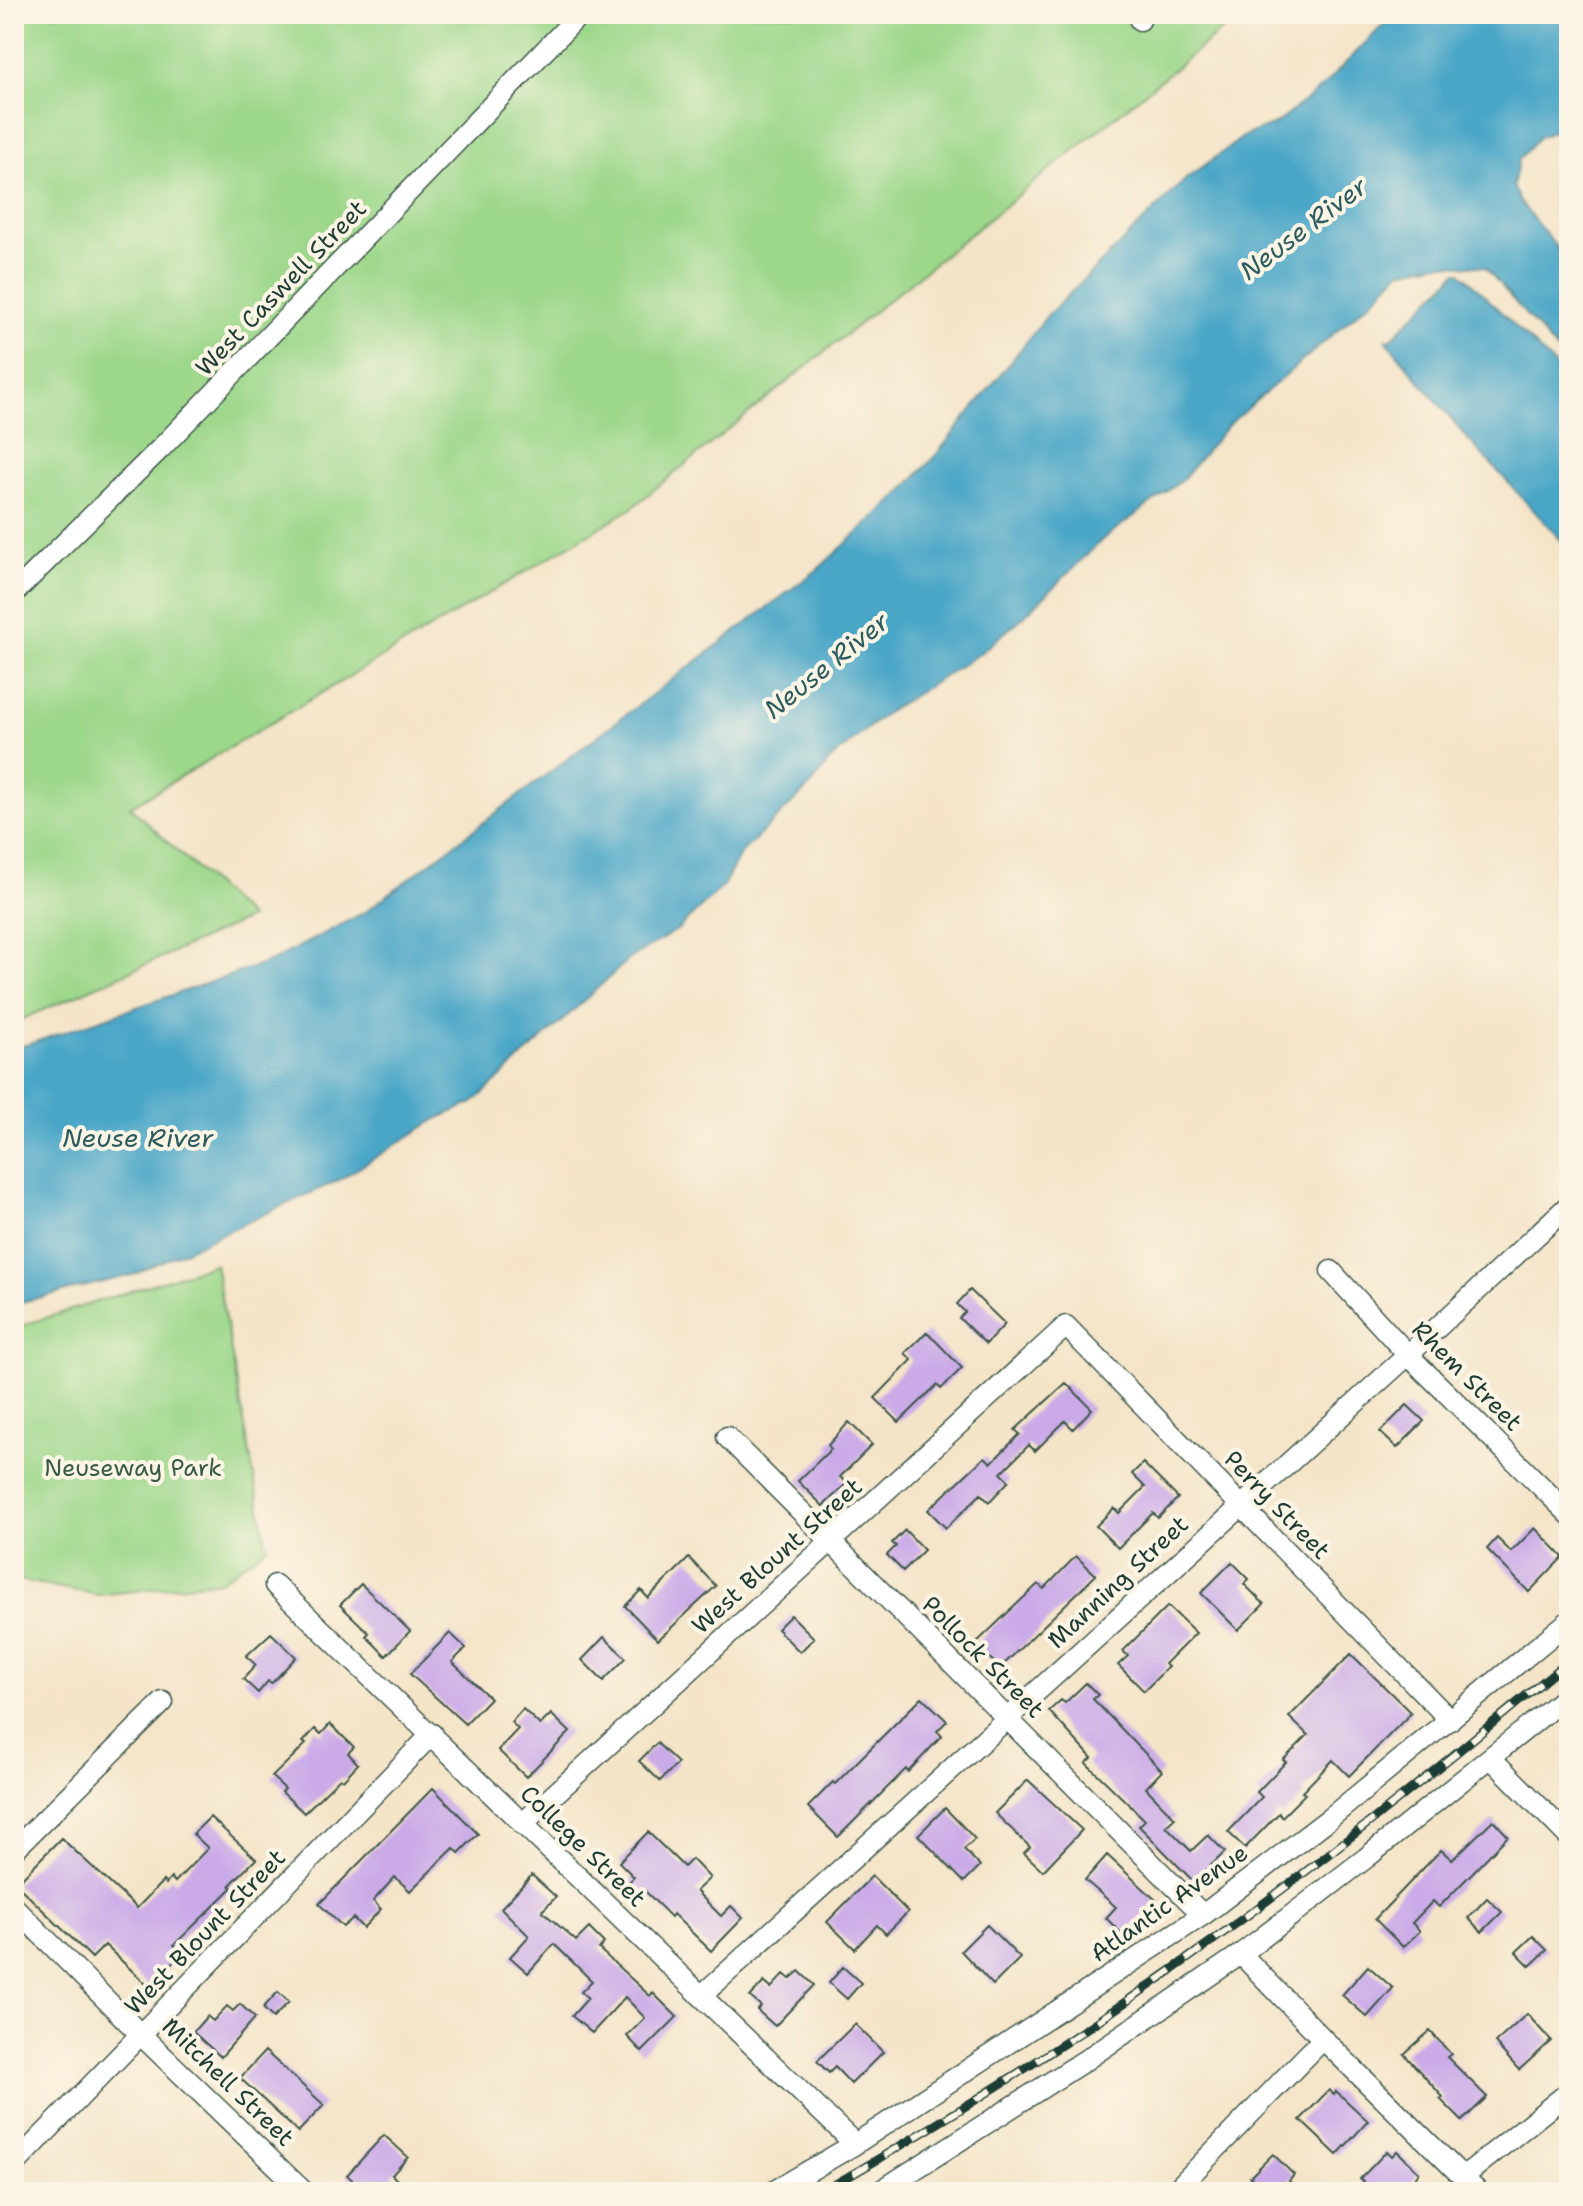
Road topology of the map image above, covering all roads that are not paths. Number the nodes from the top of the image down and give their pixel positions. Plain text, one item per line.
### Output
1 (580, 14) edge
2 (14, 593) edge
3 (1569, 1205) edge
4 (1331, 1271) dead end
5 (1066, 1326) joint
6 (1408, 1355) junction
7 (727, 1437) dead end
8 (1241, 1505) junction
9 (1569, 1514) edge
10 (830, 1542) junction
11 (275, 1585) dead end
12 (1569, 1621) edge
13 (1569, 1694) edge
14 (163, 1702) dead end
15 (1008, 1718) junction
16 (1450, 1720) junction
17 (432, 1734) junction
18 (1491, 1758) junction
19 (522, 1824) junction
20 (1569, 1837) edge
21 (14, 1850) edge
22 (14, 1907) edge
23 (1203, 1915) junction
24 (1241, 1954) junction
25 (701, 1996) junction
26 (142, 2036) junction
27 (1323, 2039) junction
28 (1569, 2092) edge
29 (855, 2144) junction
30 (14, 2165) edge
31 (1463, 2177) junction
32 (892, 2189) edge
33 (304, 2192) edge
34 (773, 2192) edge
35 (1174, 2192) edge
36 (1478, 2192) edge

1 - 2 street, West Caswell Street
3 - 6 street, Manning Street
4 - 6 street, Rhem Street
5 - 8 street, Perry Street
5 - 10 street, West Blount Street
6 - 8 street, Manning Street
6 - 9 street, Rhem Street
7 - 10 street, Pollock Street
8 - 15 street, Manning Street
8 - 16 street, Perry Street
10 - 15 street, Pollock Street
10 - 19 street, West Blount Street
11 - 17 street, College Street
12 - 16 street, Atlantic Avenue
13 - 18 street
14 - 21 street
15 - 23 street, Pollock Street
15 - 25 street, Manning Street
16 - 23 street, Atlantic Avenue
17 - 19 street, College Street
17 - 26 street, West Blount Street
18 - 20 street
18 - 24 street
19 - 25 street, College Street
22 - 26 street, Mitchell Street
23 - 29 street, Atlantic Avenue
24 - 27 street
24 - 32 street
25 - 29 street, College Street
26 - 30 street, West Blount Street
26 - 33 street, Mitchell Street
27 - 31 street
27 - 35 street
28 - 31 street
29 - 34 street, Atlantic Avenue
31 - 36 street

